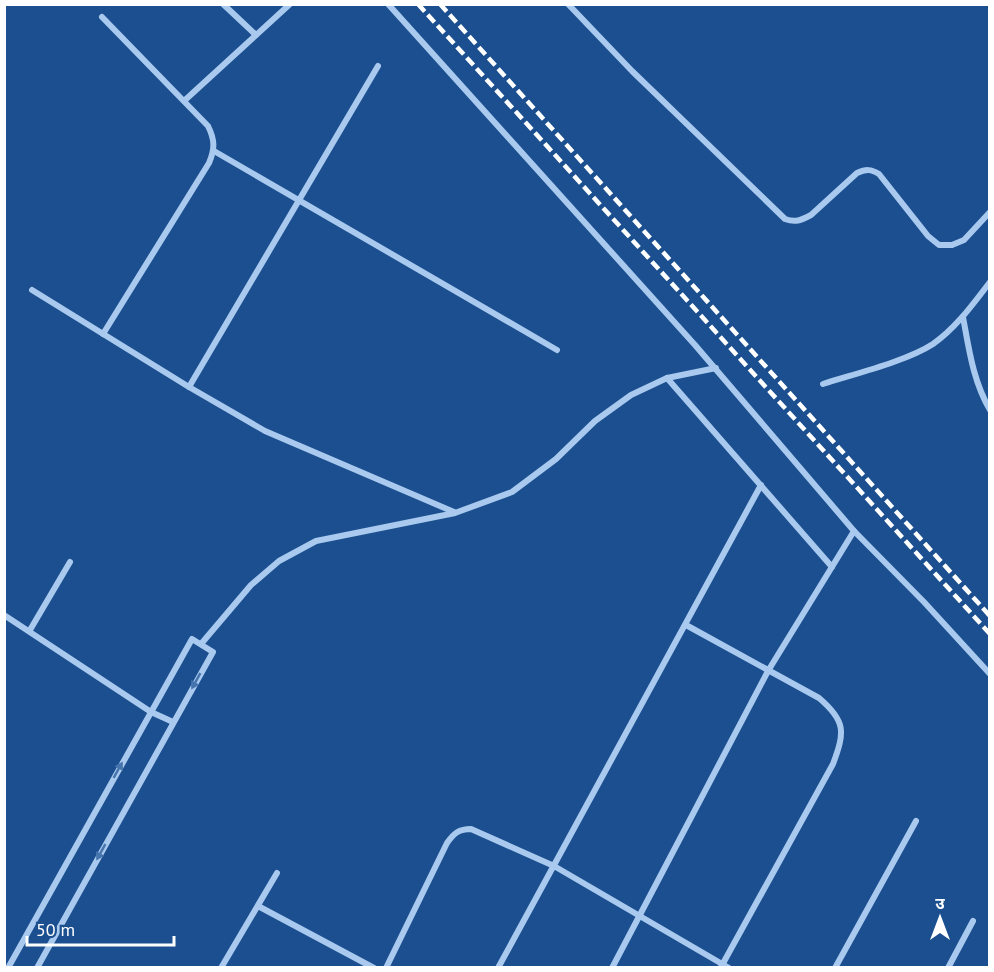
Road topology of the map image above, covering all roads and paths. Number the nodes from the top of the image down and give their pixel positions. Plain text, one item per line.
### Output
1 (223, 4) edge
2 (290, 4) edge
3 (388, 4) edge
4 (568, 4) edge
5 (102, 17) dead end
6 (256, 35) junction
7 (378, 66) dead end
8 (184, 101) junction
9 (214, 151) junction
10 (299, 200) junction
11 (990, 212) edge
12 (990, 282) edge
13 (32, 290) dead end
14 (963, 317) junction
15 (104, 334) junction
16 (557, 350) dead end
17 (716, 368) junction
18 (667, 378) junction
19 (823, 384) dead end
20 (189, 387) junction
21 (990, 410) edge
22 (761, 485) junction
23 (455, 513) junction
24 (854, 531) junction
25 (70, 562) dead end
26 (832, 567) junction
27 (4, 615) edge
28 (686, 624) junction
29 (30, 630) junction
30 (201, 644) junction
31 (768, 671) junction
32 (990, 674) edge
33 (151, 712) junction
34 (173, 722) junction
35 (916, 821) dead end
36 (554, 866) junction
37 (277, 873) dead end
38 (258, 906) junction
39 (639, 914) junction
40 (973, 921) dead end
41 (724, 966) edge
42 (8, 968) edge
43 (37, 968) edge
44 (221, 968) edge
45 (374, 968) edge
46 (386, 968) edge
47 (498, 968) edge
48 (612, 968) edge
49 (835, 968) edge
50 (948, 968) edge

1 - 6 street
2 - 6 street
3 - 17 street
4 - 11 street
5 - 8 street
6 - 8 street
7 - 10 street
8 - 9 street
9 - 10 street
9 - 15 street
10 - 16 street
10 - 20 street
12 - 14 street
13 - 15 street
14 - 19 street
14 - 21 street
15 - 20 street
17 - 18 street
17 - 24 street
18 - 22 street
18 - 23 street
20 - 23 street
22 - 26 street
22 - 28 street
23 - 30 street
24 - 26 street
24 - 32 street
25 - 29 street
26 - 31 street
27 - 29 street
28 - 31 street
28 - 36 street
29 - 33 street
30 - 33 street
30 -> 34 street
31 - 39 street
31 - 41 street
33 - 34 street
42 -> 33 street
34 -> 43 street
35 - 49 street
36 - 39 street
36 - 46 street
36 - 47 street
37 - 38 street
38 - 44 street
38 - 45 street
39 - 41 street
39 - 48 street
40 - 50 street

